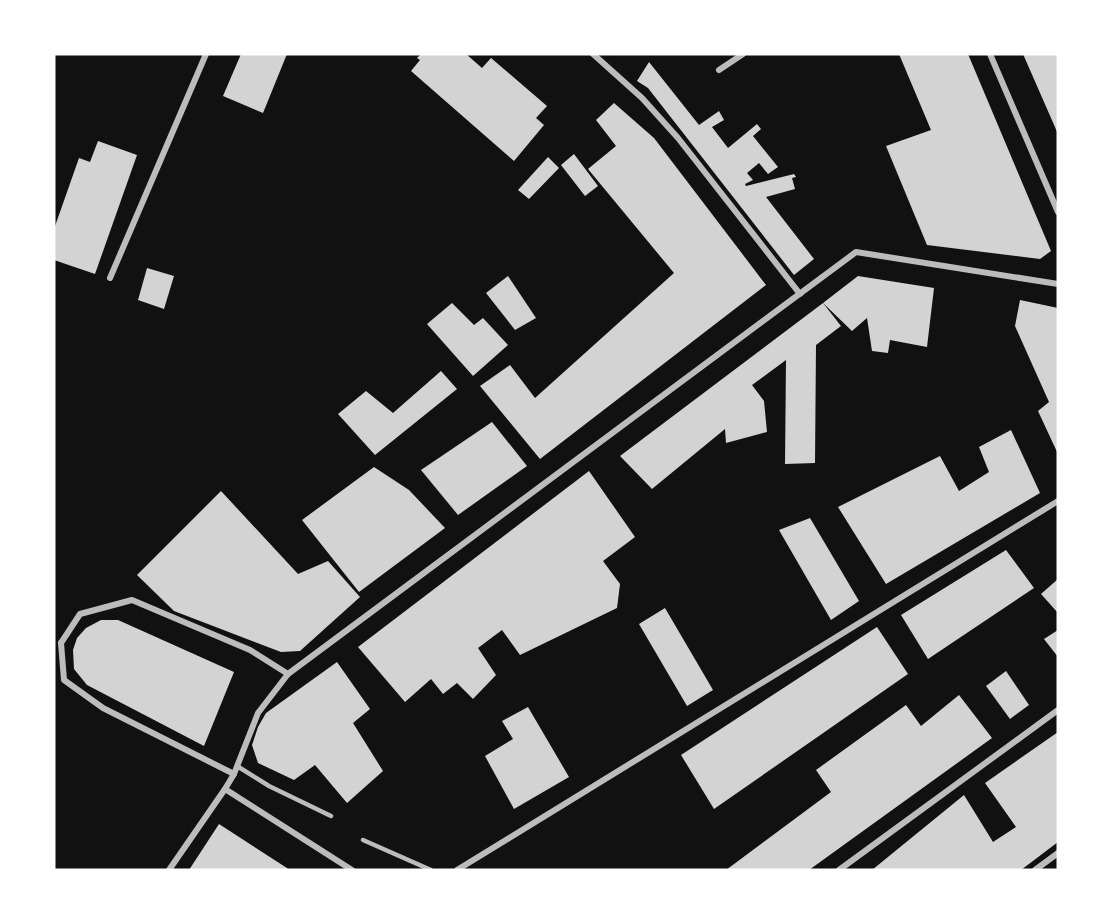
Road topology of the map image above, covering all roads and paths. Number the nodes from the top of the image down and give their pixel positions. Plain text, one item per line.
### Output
1 (206, 54) edge
2 (593, 54) edge
3 (743, 54) edge
4 (990, 54) edge
5 (719, 70) dead end
6 (1058, 212) edge
7 (110, 278) dead end
8 (1058, 284) edge
9 (800, 294) junction
10 (1058, 501) edge
11 (57, 643) edge
12 (288, 674) junction
13 (1058, 710) edge
14 (237, 766) junction
15 (234, 774) junction
16 (225, 789) junction
17 (331, 816) dead end
18 (363, 840) dead end
19 (1058, 853) edge
20 (169, 870) edge
21 (352, 870) edge
22 (431, 870) edge
23 (458, 870) edge
24 (839, 870) edge
25 (1035, 870) edge

1 - 7 street
2 - 9 street
3 - 5 street
4 - 6 street
8 - 9 street
9 - 12 street
10 - 23 street
11 - 12 street
11 - 15 street
12 - 14 street
13 - 24 street
14 - 15 street
14 - 17 lane
15 - 16 street
16 - 20 street
16 - 21 street
18 - 22 lane
19 - 25 street

